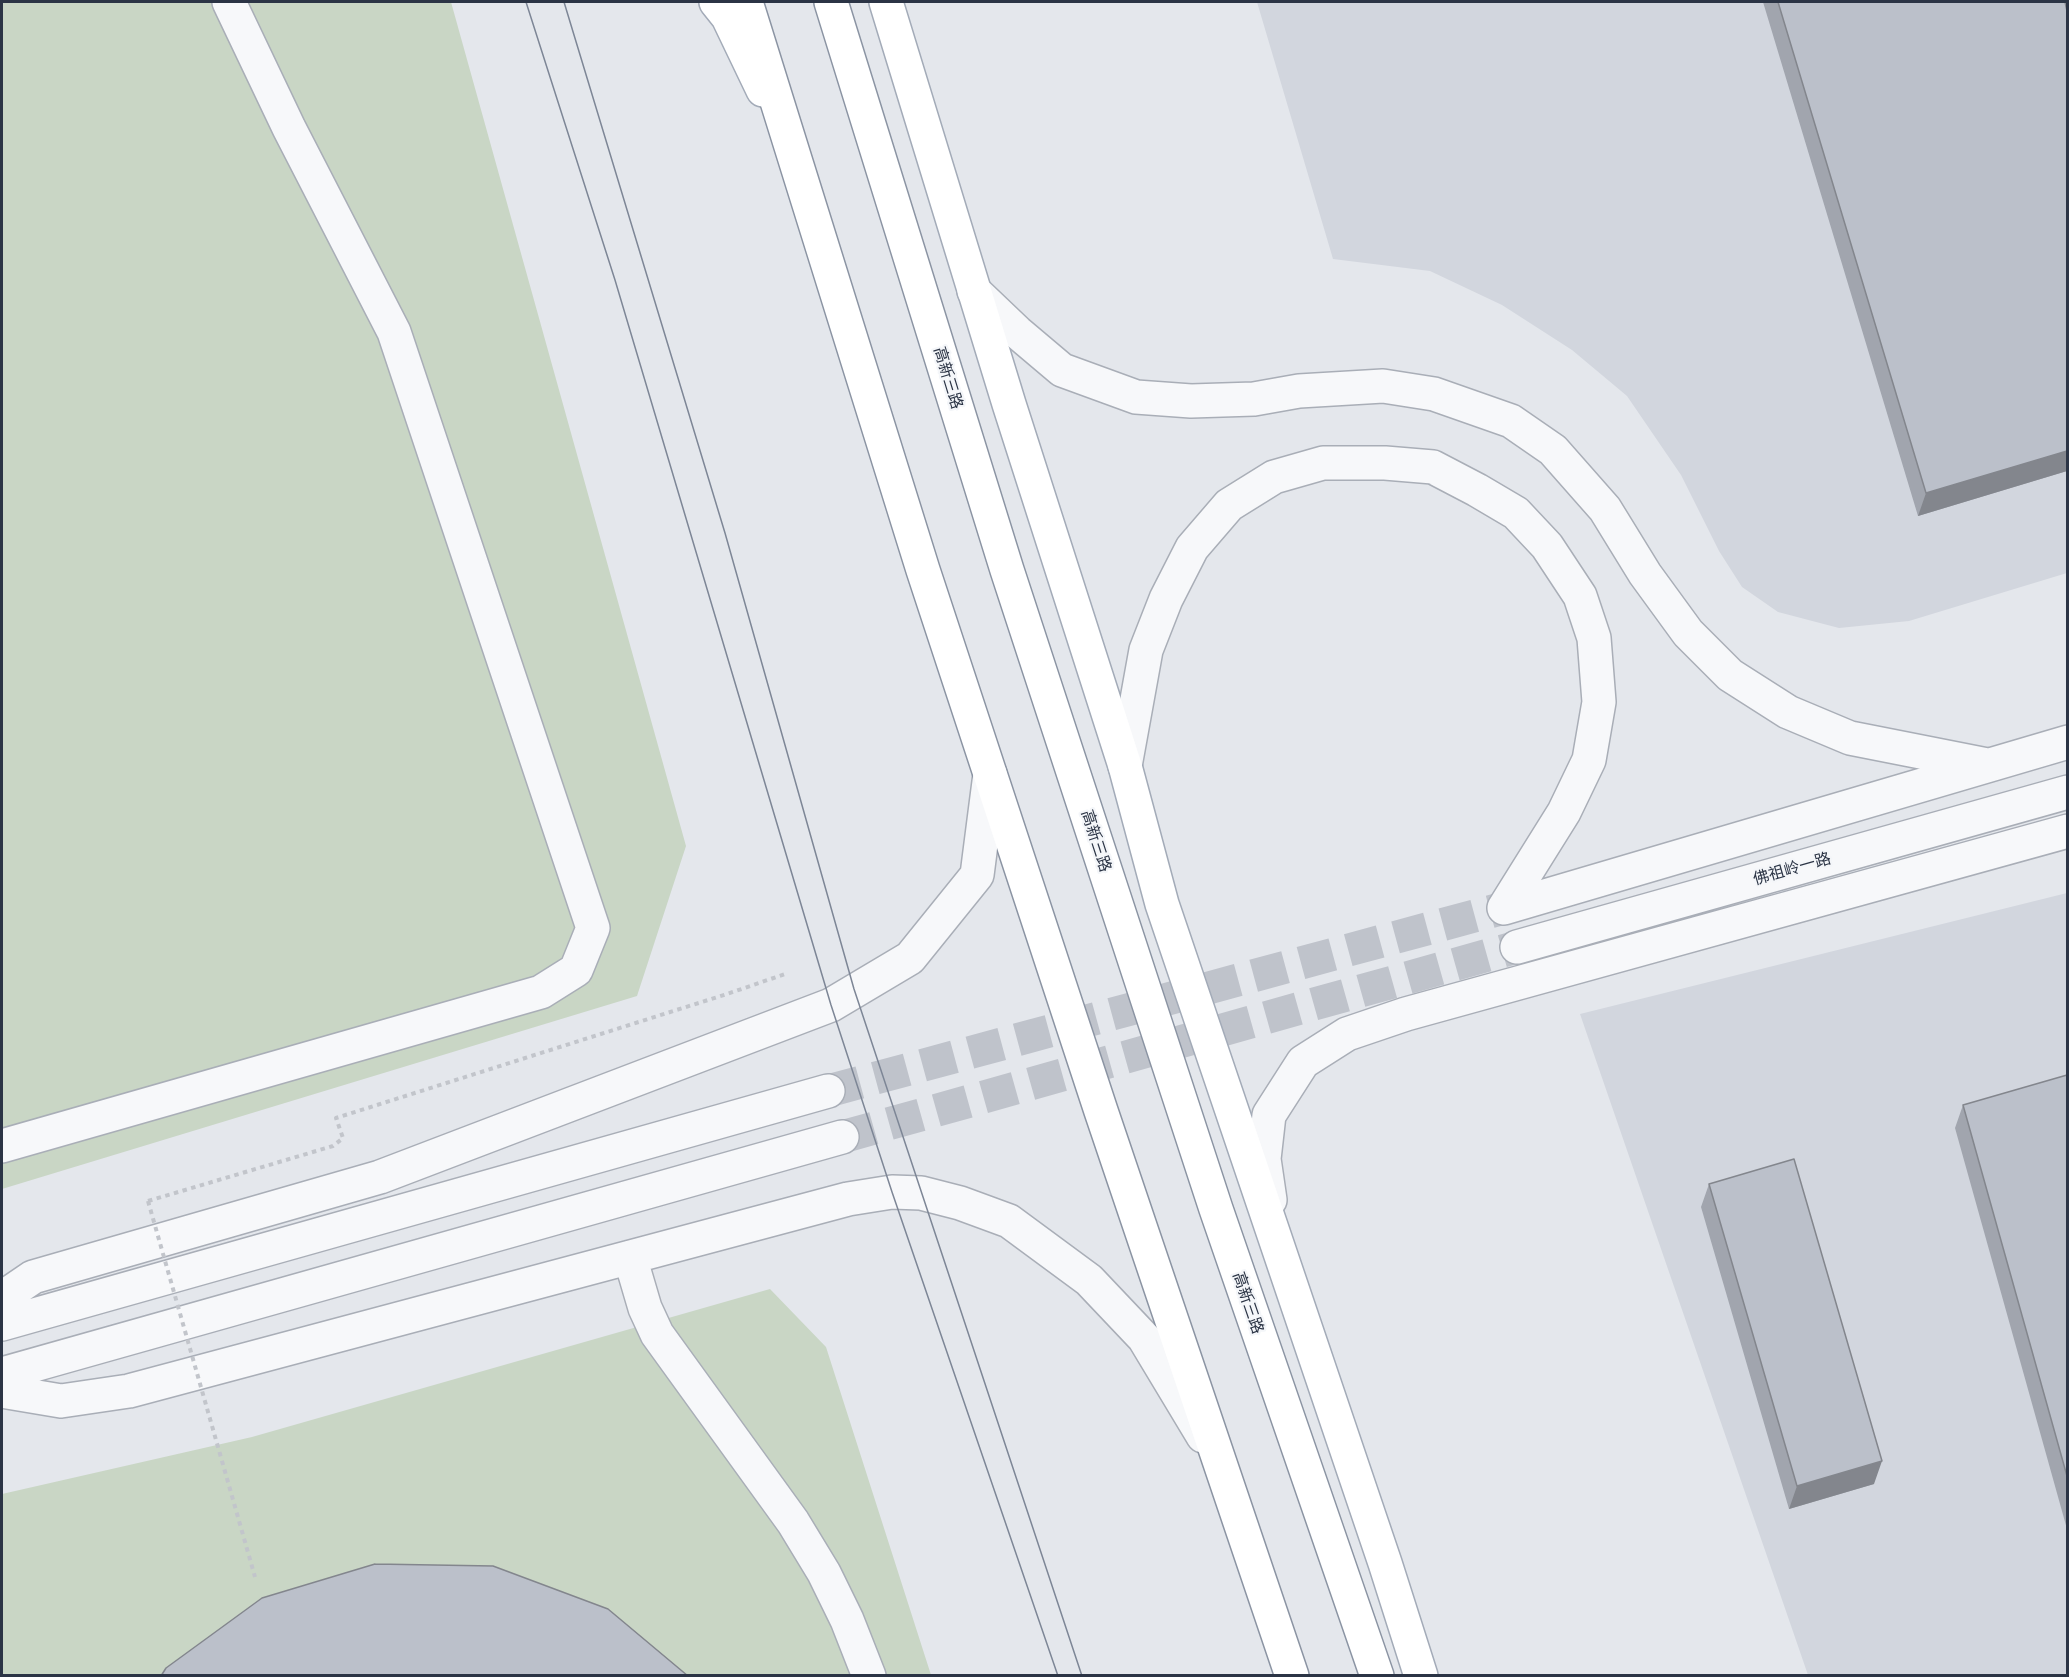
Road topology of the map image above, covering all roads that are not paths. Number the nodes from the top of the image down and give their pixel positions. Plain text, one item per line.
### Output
1 (229, 2) edge
2 (716, 2) edge
3 (746, 2) edge
4 (831, 2) edge
5 (886, 2) edge
6 (793, 151) junction
7 (974, 291) junction
8 (2067, 742) edge
9 (1988, 765) junction
10 (1125, 766) junction
11 (990, 774) junction
12 (2067, 792) edge
13 (2067, 831) edge
14 (1517, 947) tunnel mouth
15 (828, 1091) tunnel mouth
16 (842, 1137) tunnel mouth
17 (2, 1146) edge
18 (1277, 1243) junction
19 (630, 1257) junction
20 (2, 1298) edge
21 (2, 1324) edge
22 (2, 1374) edge
23 (2, 1391) edge
24 (1217, 1459) junction
25 (869, 1676) edge
26 (1292, 1676) edge
27 (1377, 1676) edge
28 (1421, 1676) edge

1 - 17 street
2 - 6 main road
3 - 6 main road
4 - 27 main road, 高新三路
5 - 7 main road
6 - 11 main road
7 - 9 street
7 - 10 main road
8 - 9 street
9 - 10 street
10 - 18 main road
11 - 20 street
11 - 24 main road
12 - 14 street, 佛祖岭一路
13 - 18 street
15 - 21 street
16 - 22 street
18 - 28 main road
19 - 23 street
19 - 24 street
19 - 25 street
24 - 26 main road

